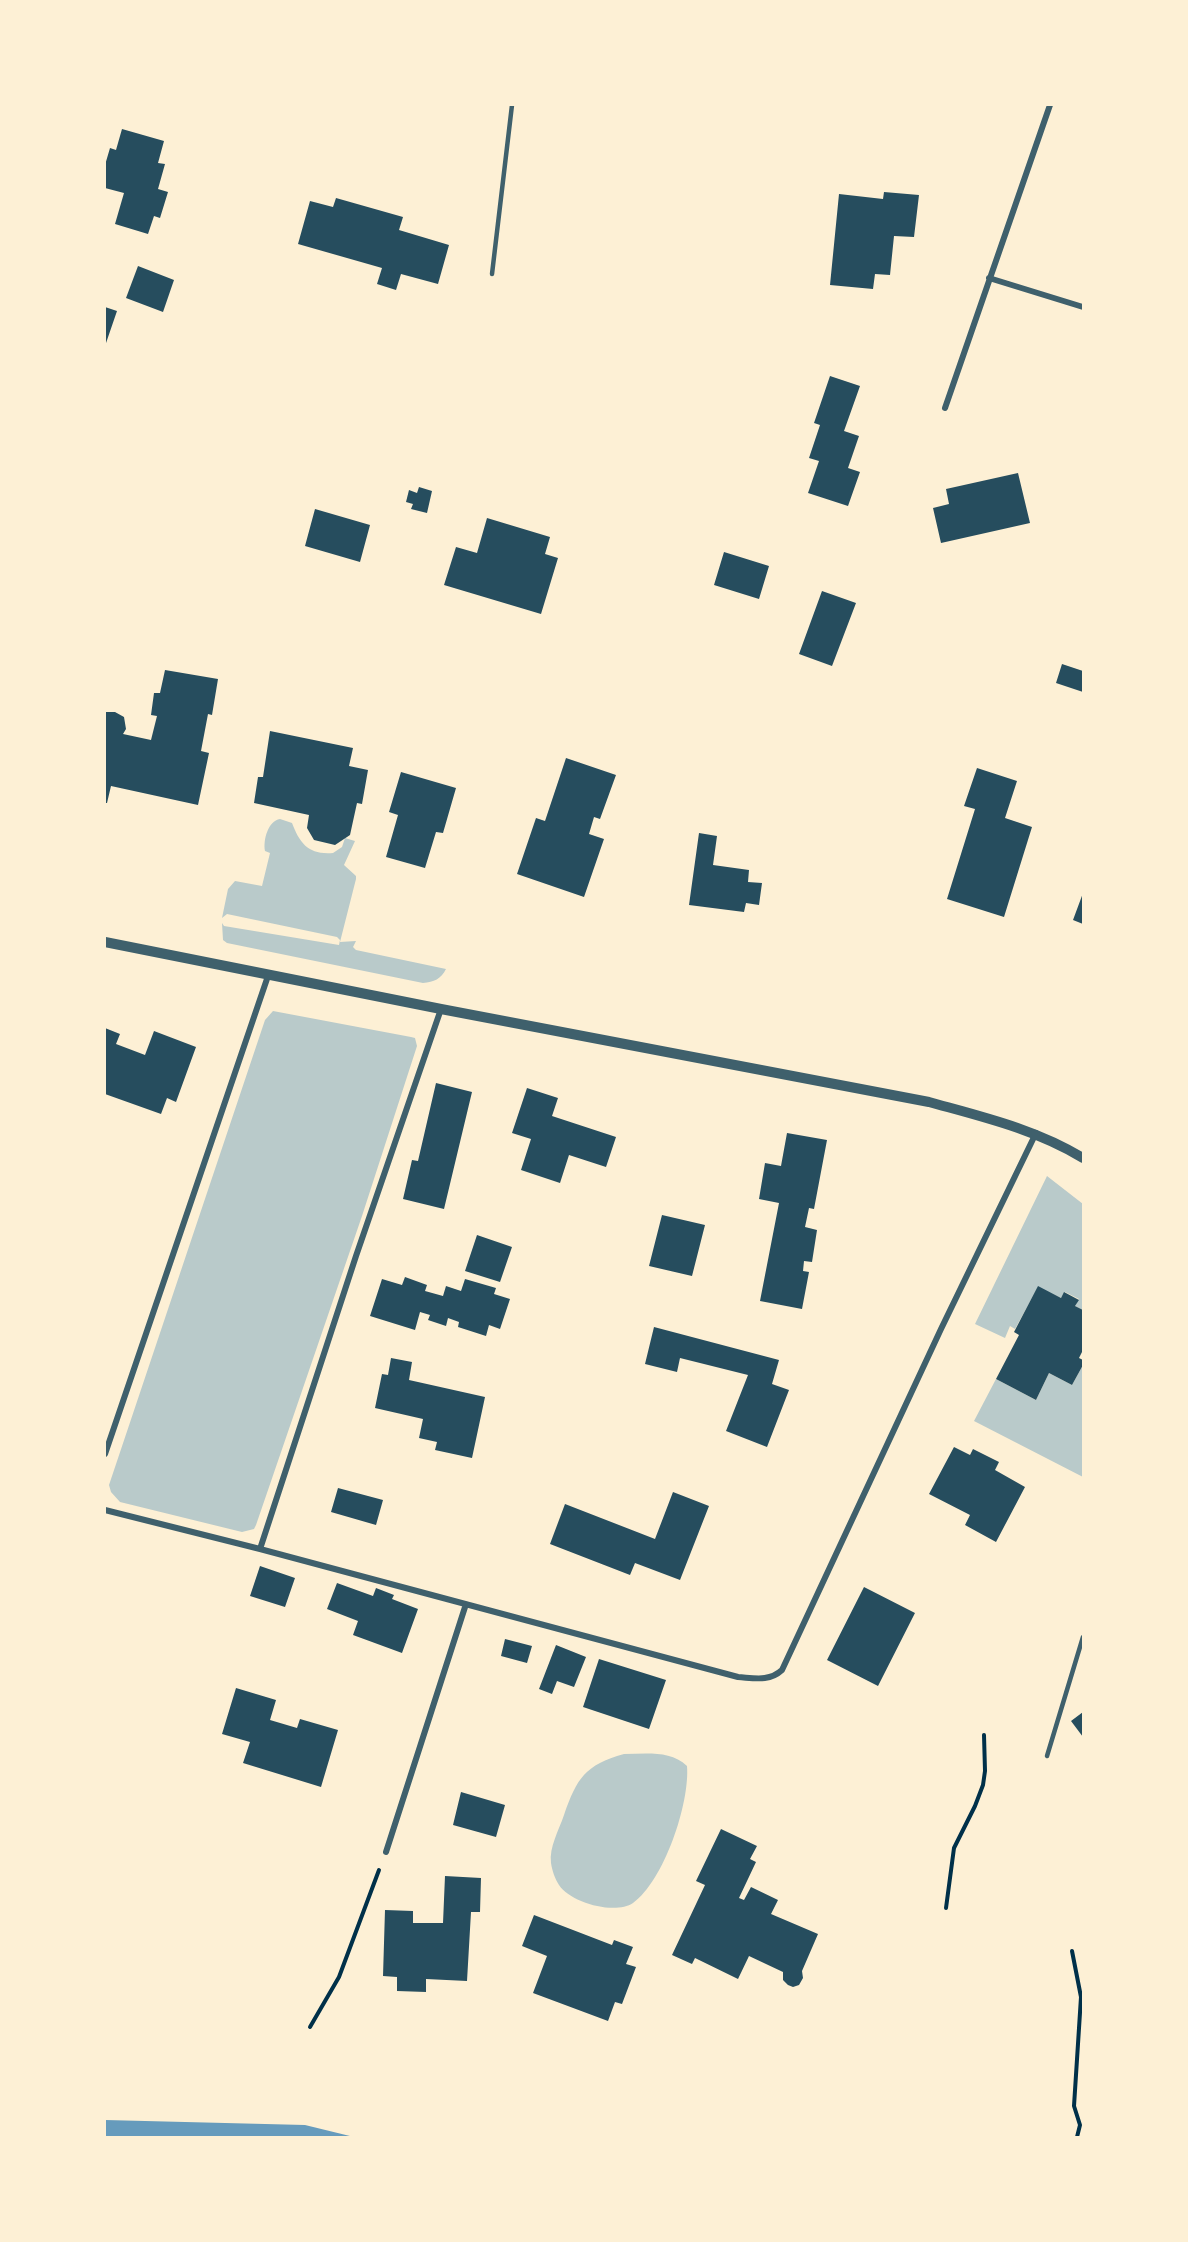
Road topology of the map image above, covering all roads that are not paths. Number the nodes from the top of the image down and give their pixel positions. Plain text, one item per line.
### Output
1 (512, 105) edge
2 (1050, 105) edge
3 (492, 274) dead end
4 (989, 278) junction
5 (1083, 307) edge
6 (945, 408) dead end
7 (105, 942) edge
8 (269, 973) junction
9 (441, 1010) junction
10 (1036, 1133) junction
11 (1083, 1158) edge
12 (105, 1454) edge
13 (105, 1510) edge
14 (260, 1549) junction
15 (466, 1604) junction
16 (1083, 1637) edge
17 (1047, 1756) dead end
18 (386, 1852) road end

1 - 3 lane
2 - 4 street
4 - 5 street
4 - 6 street
7 - 8 street
8 - 9 street
8 - 12 street
9 - 10 street
9 - 14 street
10 - 11 street
10 - 15 street
13 - 14 street
14 - 15 street
15 - 18 street
16 - 17 lane

